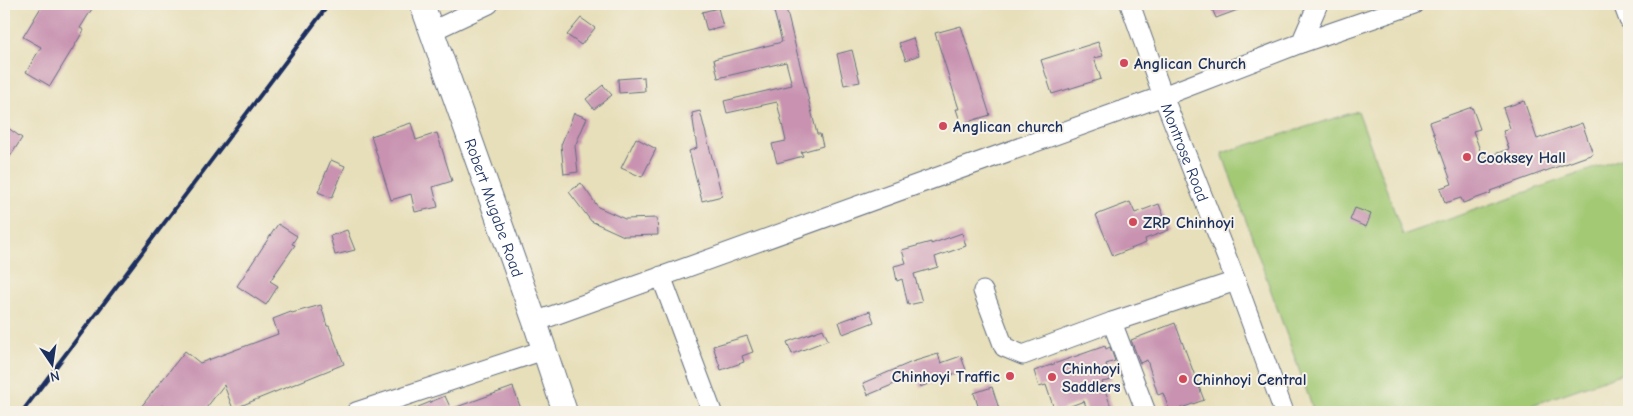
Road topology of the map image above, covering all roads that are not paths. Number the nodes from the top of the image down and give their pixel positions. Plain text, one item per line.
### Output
1 (422, 4) edge
2 (489, 4) edge
3 (1130, 4) edge
4 (1318, 4) edge
5 (1415, 4) edge
6 (1623, 4) edge
7 (1629, 20) edge
8 (432, 31) junction
9 (1301, 43) junction
10 (1163, 96) junction
11 (661, 276) junction
12 (1236, 281) junction
13 (983, 291) dead end
14 (535, 322) junction
15 (1112, 322) junction
16 (544, 350) junction
17 (356, 412) edge
18 (565, 412) edge
19 (712, 412) edge
20 (1146, 412) edge
21 (1284, 412) edge

1 - 8 main road, Robert Mugabe Road
2 - 8 street
3 - 10 street, Montrose Road
4 - 9 street
5 - 9 street
6 - 7 street
8 - 14 main road, Robert Mugabe Road
9 - 10 street
10 - 11 street
10 - 12 street, Montrose Road
11 - 14 street
11 - 19 street
12 - 15 street
12 - 21 street, Montrose Road
13 - 15 street
14 - 16 main road, Robert Mugabe Road
15 - 20 street
16 - 17 street
16 - 18 main road, Robert Mugabe Road

